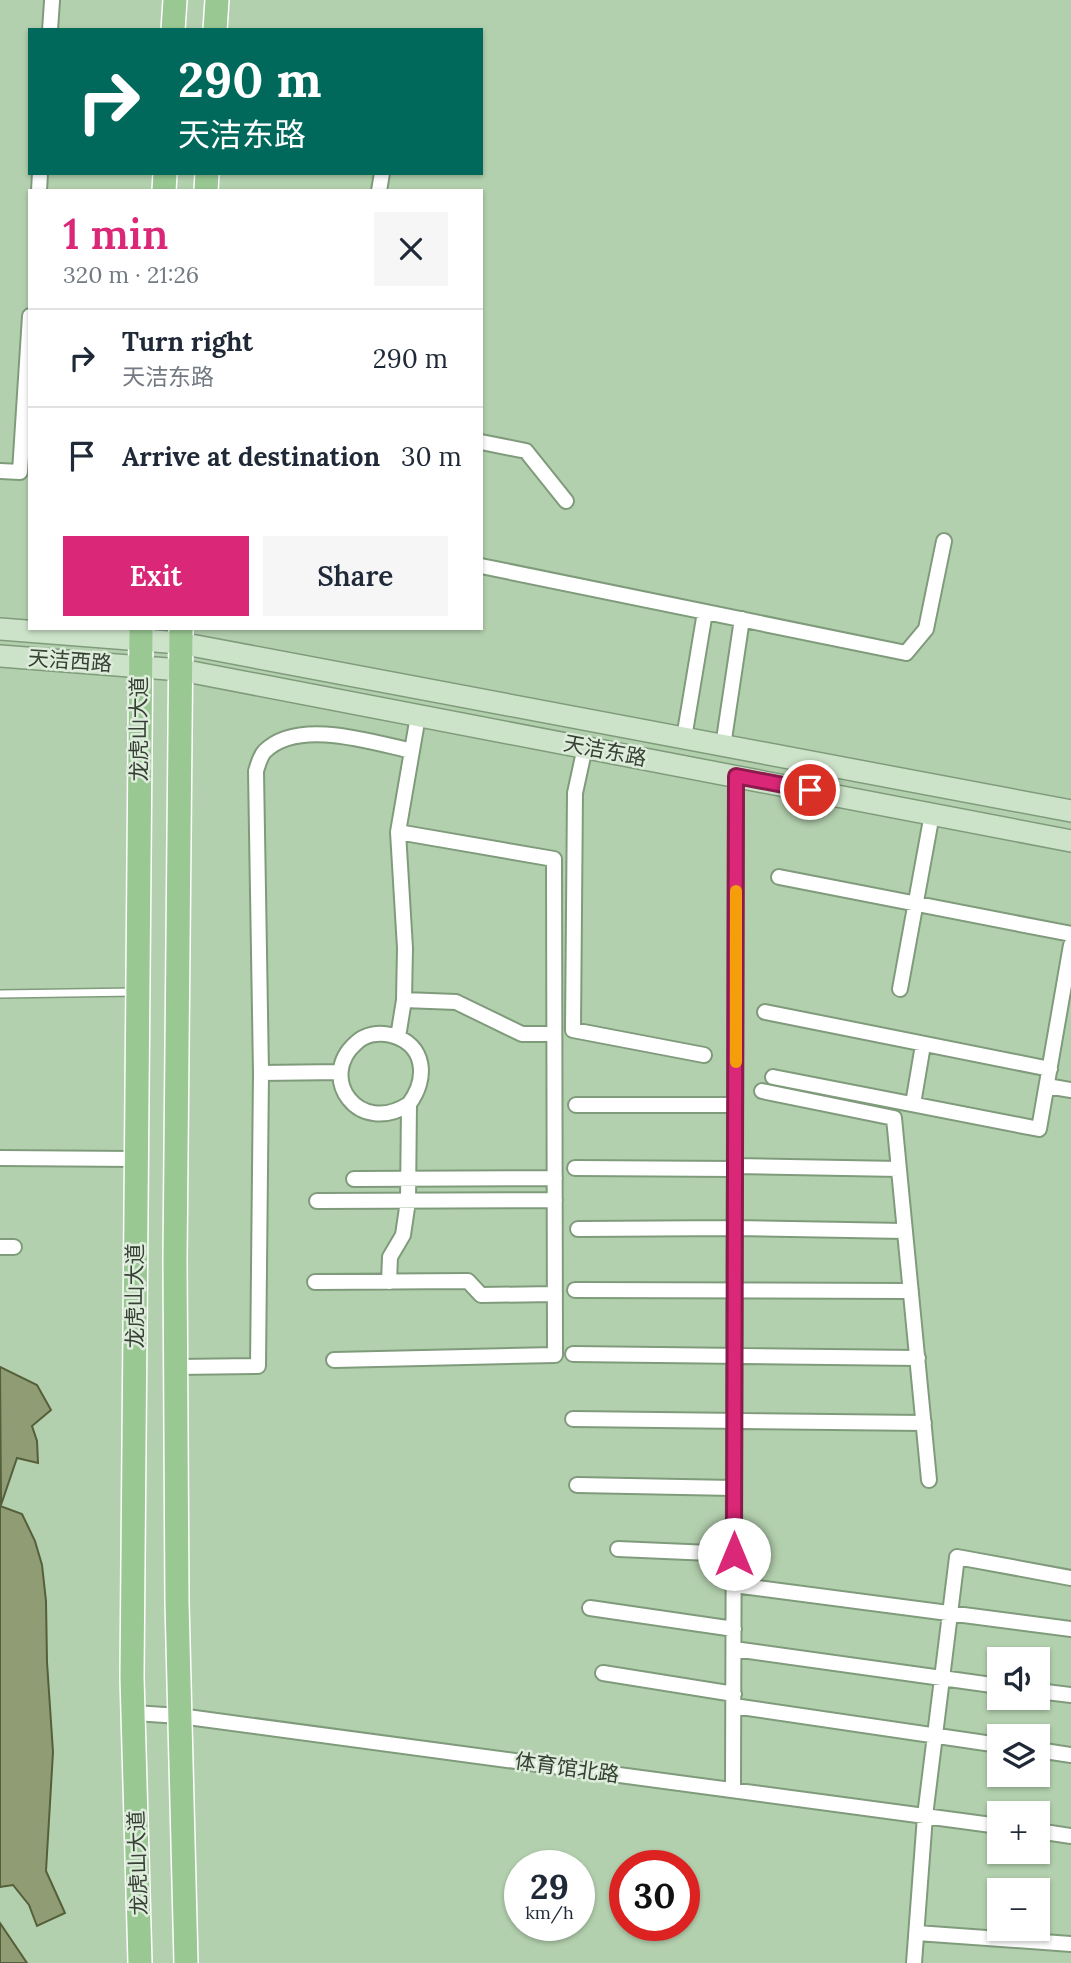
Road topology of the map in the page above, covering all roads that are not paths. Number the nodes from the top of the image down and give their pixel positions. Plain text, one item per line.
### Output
1 (175, 0) edge
2 (217, 0) edge
3 (52, 1) edge
4 (50, 28) edge
5 (173, 28) edge
6 (215, 28) edge
7 (28, 347) edge
8 (483, 442) edge
9 (0, 471) edge
10 (566, 501) dead end
11 (944, 541) dead end
12 (483, 566) edge
13 (705, 612) junction
14 (742, 619) junction
15 (0, 629) edge
16 (28, 630) edge
17 (28, 630) edge
18 (141, 634) edge
19 (180, 636) edge
20 (0, 656) edge
21 (139, 665) junction
22 (181, 670) junction
23 (418, 716) junction
24 (684, 738) junction
25 (723, 746) junction
26 (585, 747) junction
27 (412, 751) junction
28 (736, 776) junction
29 (1071, 811) edge
30 (932, 814) junction
31 (398, 832) junction
32 (1071, 841) edge
33 (779, 877) dead end
34 (915, 903) junction
35 (1071, 934) edge
36 (1071, 945) edge
37 (900, 989) dead end
38 (137, 992) junction
39 (0, 995) edge
40 (404, 1000) junction
41 (765, 1012) dead end
42 (1064, 1022) edge
43 (554, 1034) junction
44 (398, 1037) junction
45 (923, 1045) junction
46 (704, 1055) dead end
47 (1050, 1069) junction
48 (340, 1072) junction
49 (261, 1073) junction
50 (774, 1077) dead end
51 (1047, 1086) junction
52 (1071, 1090) edge
53 (762, 1091) dead end
54 (409, 1104) junction
55 (913, 1104) junction
56 (576, 1105) dead end
57 (735, 1105) junction
58 (0, 1158) edge
59 (136, 1158) junction
60 (735, 1167) junction
61 (575, 1168) dead end
62 (899, 1169) junction
63 (555, 1178) junction
64 (354, 1179) dead end
65 (408, 1179) junction
66 (555, 1200) junction
67 (317, 1201) dead end
68 (408, 1201) junction
69 (735, 1228) junction
70 (578, 1229) dead end
71 (905, 1231) junction
72 (315, 1282) dead end
73 (389, 1282) junction
74 (735, 1289) junction
75 (575, 1290) dead end
76 (911, 1291) junction
77 (555, 1294) junction
78 (573, 1354) dead end
79 (735, 1357) junction
80 (918, 1358) junction
81 (334, 1360) dead end
82 (176, 1367) junction
83 (573, 1419) dead end
84 (734, 1422) junction
85 (924, 1423) junction
86 (929, 1480) dead end
87 (577, 1485) dead end
88 (734, 1488) junction
89 (618, 1549) dead end
90 (734, 1554) junction
91 (1071, 1578) edge
92 (734, 1585) junction
93 (590, 1608) dead end
94 (950, 1613) junction
95 (734, 1629) junction
96 (1071, 1629) edge
97 (734, 1649) junction
98 (603, 1673) dead end
99 (942, 1678) junction
100 (987, 1684) edge
101 (1050, 1692) edge
102 (1071, 1695) edge
103 (734, 1700) junction
104 (134, 1713) junction
105 (180, 1716) junction
106 (935, 1736) junction
107 (987, 1743) edge
108 (1050, 1752) edge
109 (1071, 1755) edge
110 (733, 1790) junction
111 (925, 1816) junction
112 (987, 1824) edge
113 (1050, 1833) edge
114 (1071, 1836) edge
115 (916, 1933) junction
116 (1071, 1944) edge
117 (141, 1963) edge
118 (186, 1963) edge
119 (914, 1963) edge

1 - 5 main road
2 - 6 main road
3 - 4 street
7 - 9 street
8 - 10 street
11 - 14 street
12 - 13 street
13 - 14 street
13 - 24 street
14 - 25 street
15 - 17 main road, 天洁西路
16 - 18 main road, 天洁西路
18 - 19 main road, 天洁东路
18 - 21 main road, 龙虎山大道
19 - 22 main road, 龙虎山大道
19 - 24 main road, 天洁东路
20 - 21 main road, 天洁西路
21 - 22 main road, 天洁东路
21 - 38 main road, 龙虎山大道
22 - 23 main road, 天洁东路
22 - 82 main road, 龙虎山大道
23 - 26 main road, 天洁东路
23 - 27 street
24 - 25 main road, 天洁东路
25 - 29 main road, 天洁东路
26 - 28 main road, 天洁东路
26 - 46 street
27 - 31 street
27 - 49 street
28 - 30 main road, 天洁东路
28 - 57 street
30 - 32 main road, 天洁东路
30 - 34 street
31 - 40 street
31 - 43 street
33 - 34 street
34 - 35 street
34 - 37 street
36 - 42 street
38 - 39 lane
38 - 59 main road, 龙虎山大道
40 - 43 street
40 - 44 street
41 - 45 street
42 - 47 street
43 - 63 street
44 - 48 street
44 - 54 street
45 - 47 street
45 - 55 street
47 - 51 street
48 - 49 street
48 - 54 street
49 - 82 street
50 - 55 street
51 - 52 street
51 - 55 street
53 - 62 street
54 - 65 street
56 - 57 street
57 - 60 street
58 - 59 street
59 - 104 main road, 龙虎山大道
60 - 61 street
60 - 62 street
60 - 69 street
62 - 71 street
63 - 65 street
63 - 66 street
64 - 65 street
65 - 68 street
66 - 68 street
66 - 77 street
67 - 68 street
68 - 73 street
69 - 70 street
69 - 71 street
69 - 74 street
71 - 76 street
72 - 73 street
73 - 77 street
74 - 75 street
74 - 76 street
74 - 79 street
76 - 80 street
77 - 81 street
78 - 79 street
79 - 80 street
79 - 84 street
80 - 85 street
82 - 105 main road, 龙虎山大道
83 - 84 street
84 - 85 street
84 - 88 street
85 - 86 street
87 - 88 street
88 - 90 street
89 - 90 street
90 - 92 street
91 - 94 street
92 - 94 street
92 - 95 street
93 - 95 street
94 - 96 street
94 - 99 street
95 - 97 street
97 - 99 street
97 - 103 street
98 - 103 street
99 - 100 street
99 - 106 street
101 - 102 street
103 - 106 street
103 - 110 street
104 - 105 street, 体育馆北路
104 - 117 main road, 龙虎山大道
105 - 110 street, 体育馆北路
105 - 118 main road, 龙虎山大道
106 - 107 street
106 - 111 street
108 - 109 street
110 - 111 street, 体育馆北路
111 - 112 street, 体育馆北路
111 - 115 street
113 - 114 street
115 - 116 street
115 - 119 street

